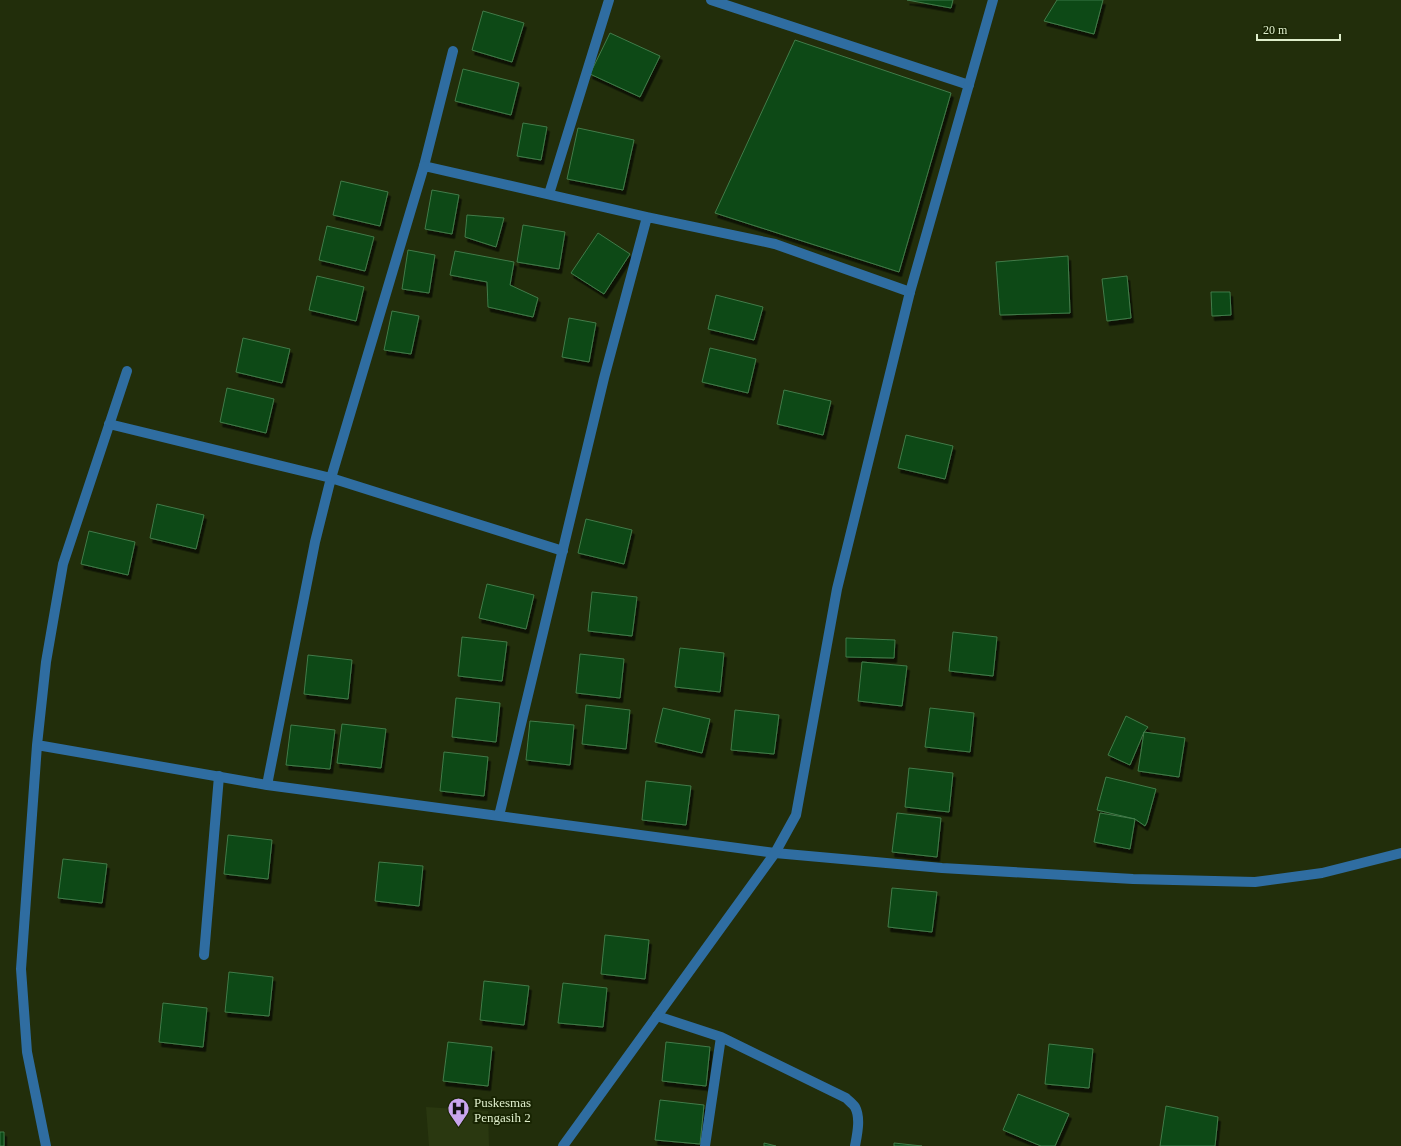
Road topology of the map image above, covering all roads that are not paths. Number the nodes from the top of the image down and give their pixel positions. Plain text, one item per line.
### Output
1 (609, 0) edge
2 (711, 0) edge
3 (993, 0) edge
4 (453, 50) dead end
5 (969, 85) junction
6 (424, 166) junction
7 (549, 194) junction
8 (647, 217) junction
9 (910, 292) junction
10 (127, 371) dead end
11 (109, 424) junction
12 (331, 478) junction
13 (563, 551) junction
14 (36, 745) junction
15 (219, 776) junction
16 (267, 784) junction
17 (499, 816) junction
18 (775, 853) junction
19 (1401, 854) edge
20 (204, 955) dead end
21 (657, 1016) junction
22 (721, 1037) junction
23 (46, 1146) edge
24 (563, 1146) edge
25 (705, 1146) edge
26 (856, 1146) edge

1 - 7 street
2 - 5 street
3 - 5 street
4 - 6 street
5 - 9 street
6 - 7 street
6 - 12 street
7 - 8 street
8 - 9 street
8 - 13 street
9 - 18 street
10 - 11 street
11 - 12 street
11 - 14 street
12 - 13 street
12 - 16 street
13 - 17 street
14 - 15 street
14 - 23 street
15 - 16 street
15 - 20 street
16 - 17 street
17 - 18 street
18 - 19 street
18 - 21 street
21 - 22 street
21 - 24 street
22 - 25 street
22 - 26 street

